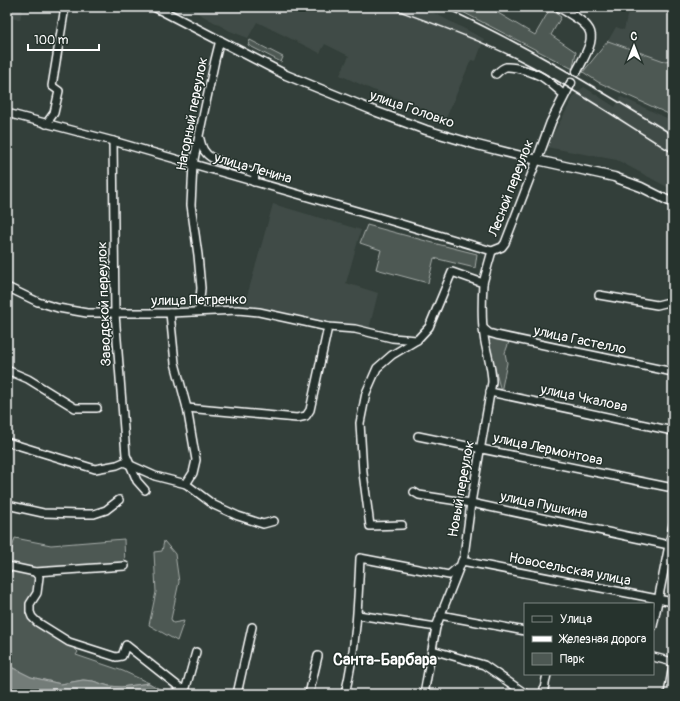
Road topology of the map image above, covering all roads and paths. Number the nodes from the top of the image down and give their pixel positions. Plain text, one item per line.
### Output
1 (64, 7) edge
2 (155, 7) edge
3 (559, 7) edge
4 (220, 40) junction
5 (578, 71) dead end
6 (496, 74) dead end
7 (570, 83) dead end
8 (564, 95) junction
9 (7, 113) edge
10 (46, 124) junction
11 (200, 135) junction
12 (113, 141) junction
13 (537, 160) junction
14 (194, 164) junction
15 (254, 182) junction
16 (673, 203) edge
17 (492, 251) junction
18 (483, 283) junction
19 (7, 287) edge
20 (599, 295) dead end
21 (673, 301) edge
22 (200, 311) junction
23 (115, 314) junction
24 (170, 314) junction
25 (328, 327) junction
26 (483, 328) junction
27 (417, 340) junction
28 (7, 370) edge
29 (673, 372) edge
30 (490, 392) junction
31 (97, 408) dead end
32 (187, 408) junction
33 (673, 431) edge
34 (418, 436) dead end
35 (7, 442) edge
36 (481, 448) junction
37 (129, 464) junction
38 (186, 484) junction
39 (673, 488) edge
40 (145, 490) dead end
41 (414, 492) dead end
42 (119, 500) dead end
43 (471, 503) junction
44 (7, 505) edge
45 (274, 521) dead end
46 (402, 525) dead end
47 (673, 525) edge
48 (669, 545) junction
49 (462, 563) junction
50 (7, 566) edge
51 (125, 566) dead end
52 (35, 572) junction
53 (658, 599) junction
54 (673, 602) edge
55 (358, 615) junction
56 (440, 615) junction
57 (654, 621) edge
58 (436, 627) junction
59 (252, 628) dead end
60 (524, 631) edge
61 (432, 650) junction
62 (196, 652) dead end
63 (318, 656) dead end
64 (654, 657) edge
65 (673, 662) edge
66 (673, 665) edge
67 (547, 675) edge
68 (187, 692) edge
69 (237, 694) edge
70 (309, 694) edge
71 (345, 694) edge
72 (424, 694) edge
73 (526, 694) edge
74 (543, 694) edge
75 (668, 694) edge

1 - 10 street
2 - 4 main road, улица Головко
3 - 5 main road
4 - 11 street, Нагорный переулок
4 - 13 main road, улица Головко
6 - 8 street
7 - 8 main road, Лесной переулок
8 - 13 main road, Лесной переулок
9 - 10 street, улица Ленина
10 - 12 street, улица Ленина
11 - 14 street, Нагорный переулок
11 - 15 street
12 - 14 street, улица Ленина
12 - 23 street, Заводской переулок
13 - 16 main road, улица Головко
13 - 17 street, Лесной переулок
14 - 15 street, улица Ленина
14 - 22 street, Нагорный переулок
15 - 17 street, улица Ленина
17 - 18 street, Лесной переулок
18 - 26 street, Новый переулок
18 - 27 street
19 - 23 street, улица Петренко
20 - 21 street
22 - 24 street, улица Петренко
22 - 25 street, улица Петренко
23 - 24 street, улица Петренко
23 - 37 street, Заводской переулок
24 - 32 street
25 - 27 street, улица Петренко
25 - 32 street
26 - 29 street, улица Гастелло
26 - 30 street, Новый переулок
27 - 46 street
28 - 31 street
30 - 33 street, улица Чкалова
30 - 36 street, Новый переулок
32 - 38 street
34 - 36 street, улица Лермонтова
35 - 37 street
36 - 39 street, улица Лермонтова
36 - 43 street, Новый переулок
37 - 38 street
37 - 40 street, Заводской переулок
38 - 45 street
41 - 43 street, улица Пушкина
42 - 44 street
43 - 48 street, улица Пушкина
43 - 49 street, Новый переулок
47 - 48 street
48 - 53 street
49 - 53 street, Новосельская улица
49 - 55 street
49 - 56 street, Новый переулок
50 - 52 street
51 - 52 street
52 - 68 street
53 - 54 street, Новосельская улица
53 - 57 street
55 - 58 street
55 - 71 street
56 - 58 street, Новый переулок
56 - 60 street
58 - 61 street, Новый переулок
59 - 69 street
61 - 72 street, Новый переулок
61 - 73 street
62 - 68 street
63 - 70 street
64 - 65 street
66 - 75 street
67 - 74 street

